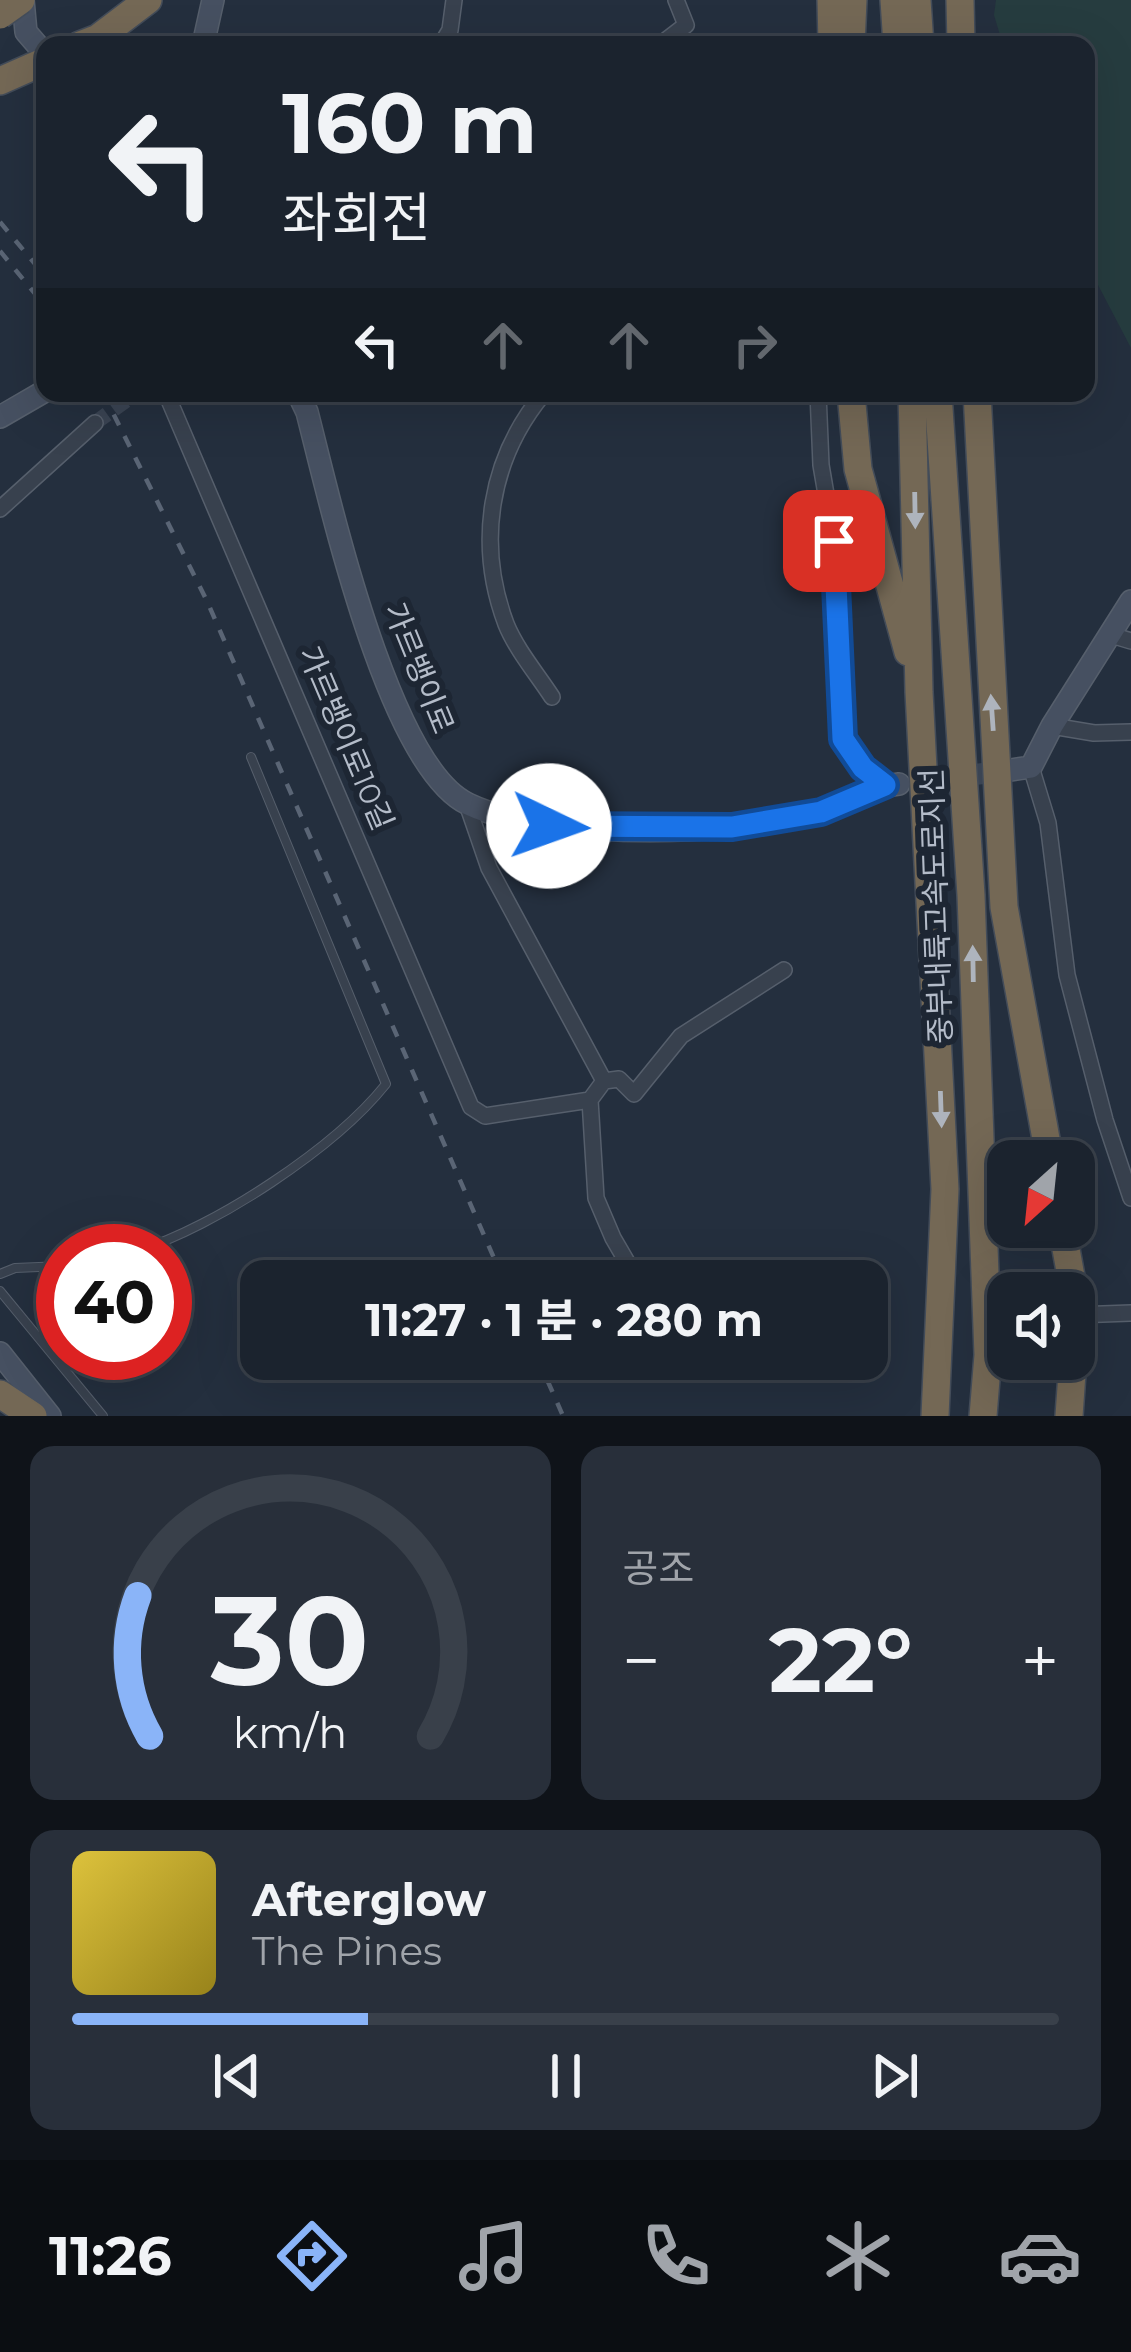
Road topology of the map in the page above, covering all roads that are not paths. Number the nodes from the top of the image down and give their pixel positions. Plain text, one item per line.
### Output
1 (0, 0) edge
2 (22, 0) edge
3 (148, 0) edge
4 (454, 0) edge
5 (676, 0) edge
6 (894, 0) edge
7 (917, 0) edge
8 (960, 0) edge
9 (214, 3) edge
10 (839, 5) edge
11 (0, 15) edge
12 (26, 32) junction
13 (101, 36) edge
14 (205, 36) edge
15 (446, 36) edge
16 (672, 36) edge
17 (825, 36) edge
18 (834, 36) edge
19 (848, 36) edge
20 (896, 36) edge
21 (919, 36) edge
22 (962, 36) edge
23 (36, 45) edge
24 (36, 62) edge
25 (0, 82) edge
26 (36, 396) edge
27 (170, 402) edge
28 (302, 402) edge
29 (538, 402) edge
30 (818, 402) edge
31 (852, 402) edge
32 (912, 402) edge
33 (939, 402) edge
34 (976, 402) edge
35 (0, 417) edge
36 (95, 424) tunnel mouth
37 (0, 509) edge
38 (1131, 602) edge
39 (1121, 638) edge
40 (920, 692) junction
41 (551, 697) dead end
42 (1052, 726) junction
43 (1131, 732) edge
44 (251, 757) dead end
45 (1031, 767) junction
46 (1004, 771) tunnel mouth
47 (892, 784) joint
48 (467, 804) junction
49 (784, 970) dead end
50 (604, 1082) junction
51 (590, 1100) junction
52 (1046, 1140) edge
53 (1131, 1198) edge
54 (192, 1230) edge
55 (626, 1260) edge
56 (36, 1267) edge
57 (0, 1274) edge
58 (0, 1291) edge
59 (1131, 1313) edge
60 (1095, 1314) edge
61 (0, 1353) edge
62 (1072, 1380) edge
63 (0, 1394) edge
64 (32, 1416) edge
65 (50, 1416) edge
66 (103, 1416) edge
67 (934, 1416) edge
68 (982, 1416) edge
69 (1069, 1416) edge

1 - 12 street
2 - 11 highway, bridge
2 - 12 street
3 - 13 highway
4 - 15 street
5 - 16 street
6 - 20 highway
7 - 21 highway
8 - 22 highway
9 - 14 street
10 - 17 street
10 - 18 highway
10 - 19 highway
12 - 23 street
24 - 25 highway
26 - 35 street
27 - 51 street, 가르뱅이로10길
28 - 48 street, 가르뱅이로
29 - 41 street
30 - 47 street
31 - 40 highway
32 -> 40 highway, 중부내륙고속도로지선
68 -> 33 highway, 중부내륙고속도로지선
52 -> 34 highway
36 - 37 street
38 - 39 street
39 - 42 street
40 -> 67 highway, 중부내륙고속도로지선
42 - 43 street
42 - 45 street
44 - 54 lane
45 - 46 street
45 - 53 street
47 - 48 street
48 - 50 street
49 - 50 street
50 - 51 street
51 - 55 street
56 - 57 lane
58 - 66 lane
59 - 60 street
61 - 65 street
62 - 69 highway
63 - 64 highway

